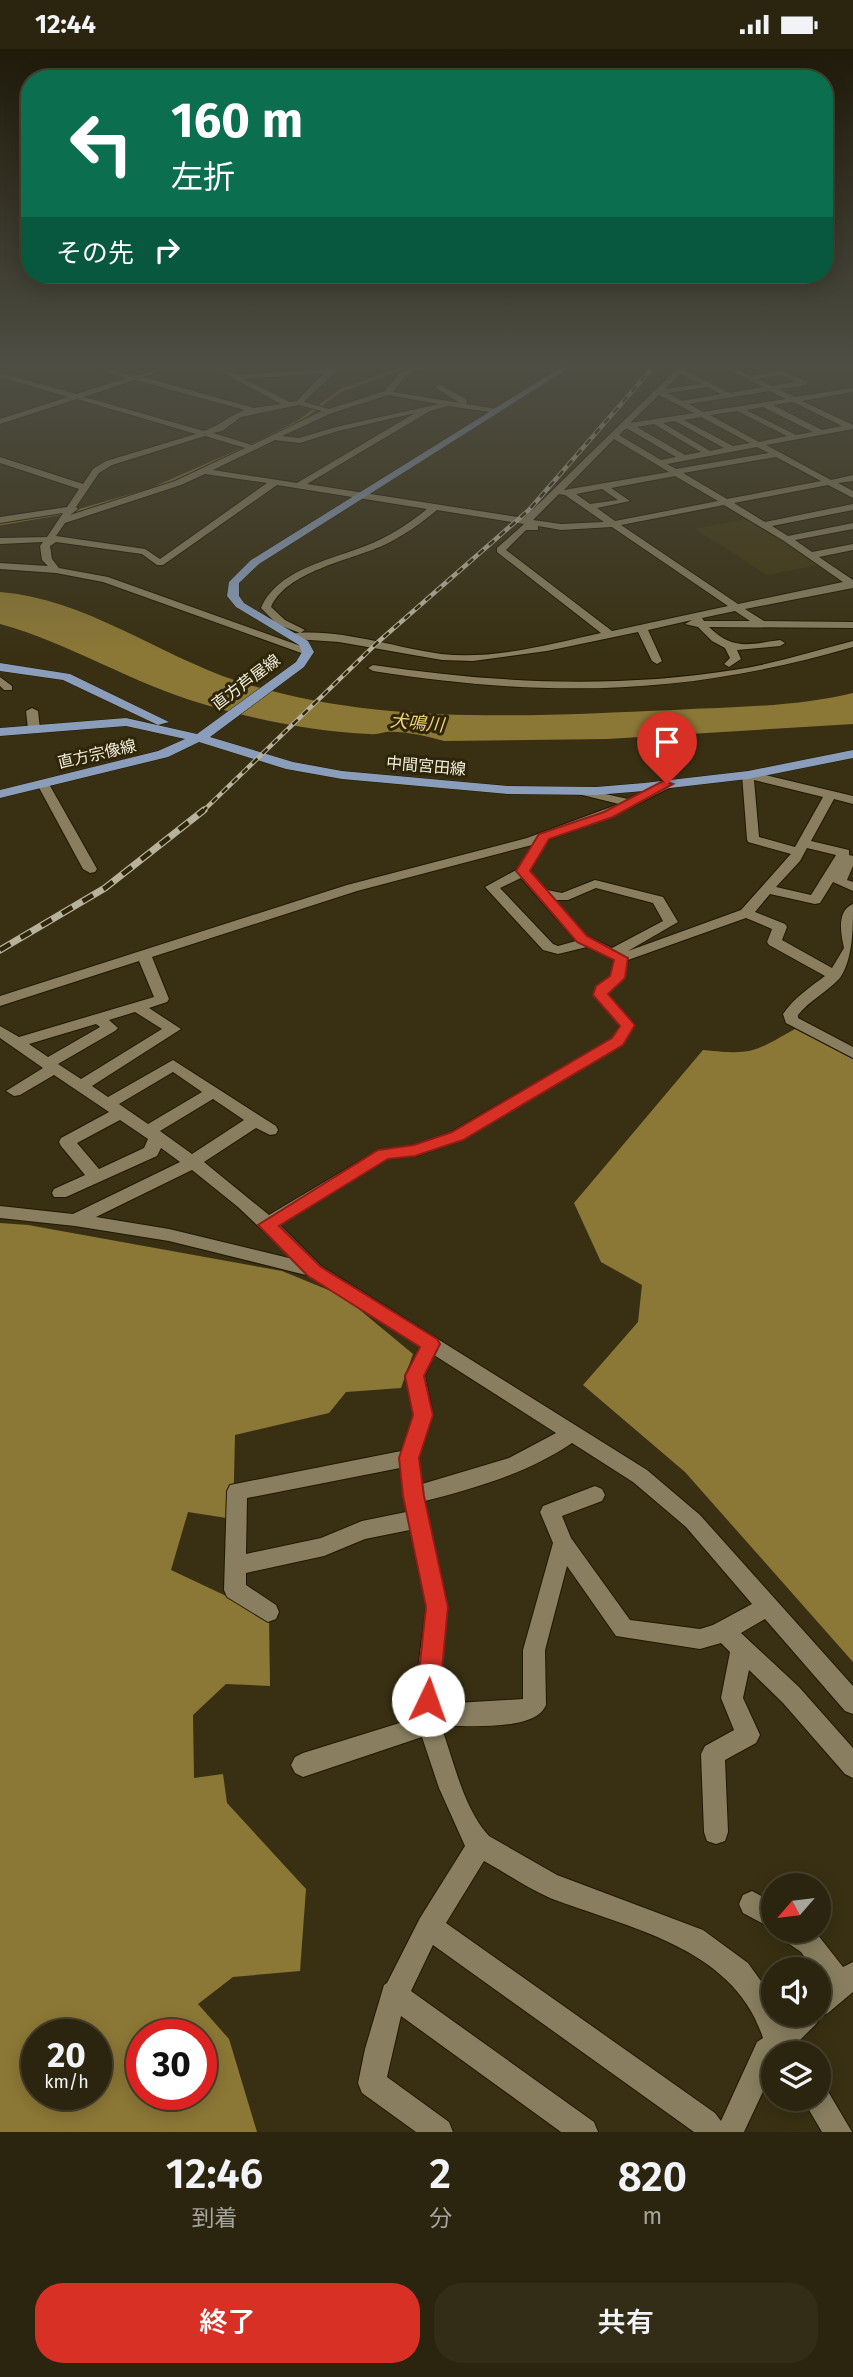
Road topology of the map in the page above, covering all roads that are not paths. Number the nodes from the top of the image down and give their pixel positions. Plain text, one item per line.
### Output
1 (10, 463) edge
2 (109, 463) edge
3 (220, 463) edge
4 (337, 463) edge
5 (413, 463) edge
6 (585, 463) edge
7 (658, 463) edge
8 (729, 463) edge
9 (796, 463) edge
10 (205, 471) junction
11 (675, 473) junction
12 (853, 478) edge
13 (275, 482) junction
14 (831, 482) junction
15 (298, 486) junction
16 (604, 487) junction
17 (85, 488) junction
18 (557, 491) junction
19 (568, 493) junction
20 (853, 495) edge
21 (362, 496) junction
22 (725, 503) junction
23 (435, 507) junction
24 (589, 507) junction
25 (853, 507) edge
26 (69, 514) junction
27 (0, 520) edge
28 (526, 522) junction
29 (613, 524) junction
30 (762, 525) junction
31 (853, 526) edge
32 (557, 527) junction
33 (48, 539) junction
34 (787, 539) junction
35 (0, 541) edge
36 (853, 547) edge
37 (812, 555) junction
38 (0, 566) edge
39 (56, 570) junction
40 (0, 572) edge
41 (852, 584) edge
42 (131, 588) junction
43 (736, 607) junction
44 (697, 620) junction
45 (852, 620) edge
46 (762, 625) junction
47 (642, 628) junction
48 (297, 633) junction
49 (610, 635) junction
50 (780, 643) dead end
51 (853, 644) edge
52 (730, 648) junction
53 (307, 654) junction
54 (458, 657) junction
55 (657, 661) dead end
56 (729, 664) dead end
57 (0, 667) edge
58 (373, 668) dead end
59 (389, 671) junction
60 (32, 711) dead end
61 (34, 729) junction
62 (0, 732) edge
63 (196, 739) junction
64 (853, 754) edge
65 (748, 775) junction
66 (43, 784) junction
67 (667, 784) junction
68 (582, 791) junction
69 (0, 794) edge
70 (830, 795) junction
71 (853, 800) edge
72 (628, 804) junction
73 (544, 836) junction
74 (800, 848) junction
75 (852, 855) edge
76 (90, 869) dead end
77 (523, 871) junction
78 (853, 887) edge
79 (767, 890) junction
80 (543, 894) junction
81 (853, 908) edge
82 (746, 913) junction
83 (588, 942) junction
84 (144, 955) junction
85 (617, 956) junction
86 (835, 975) junction
87 (0, 1001) edge
88 (137, 1007) junction
89 (98, 1018) junction
90 (0, 1031) edge
91 (16, 1043) junction
92 (853, 1053) edge
93 (52, 1066) junction
94 (81, 1086) junction
95 (14, 1091) dead end
96 (213, 1091) junction
97 (116, 1108) junction
98 (255, 1121) junction
99 (270, 1131) dead end
100 (153, 1134) junction
101 (191, 1163) junction
102 (96, 1177) junction
103 (60, 1193) dead end
104 (0, 1212) edge
105 (75, 1220) junction
106 (267, 1225) junction
107 (315, 1271) junction
108 (430, 1344) junction
109 (572, 1433) junction
110 (409, 1458) junction
111 (595, 1495) dead end
112 (414, 1496) junction
113 (419, 1518) junction
114 (563, 1543) junction
115 (236, 1566) junction
116 (768, 1607) junction
117 (268, 1612) dead end
118 (724, 1631) junction
119 (742, 1650) junction
120 (853, 1703) edge
121 (428, 1717) junction
122 (303, 1765) dead end
123 (853, 1766) edge
124 (716, 1832) dead end
125 (480, 1845) junction
126 (752, 1903) dead end
127 (761, 1909) edge
128 (429, 1927) junction
129 (810, 1943) edge
130 (847, 1980) edge
131 (393, 1994) junction
132 (831, 1994) edge
133 (797, 2027) edge
134 (779, 2041) edge
135 (785, 2041) edge
136 (761, 2065) edge
137 (824, 2111) edge
138 (439, 2132) edge
139 (584, 2132) edge
140 (712, 2132) edge
141 (730, 2132) edge
142 (838, 2132) edge

1 - 17 street
2 - 17 street
3 - 10 street
4 - 15 street
5 - 21 main road, 直方芦屋線
6 - 18 street
7 - 11 street
8 - 11 street
9 - 14 street
10 - 13 street
10 - 26 street
11 - 16 street
11 - 22 street
12 - 14 street
13 - 15 street
13 - 33 street
14 - 20 street
14 - 22 street
15 - 21 street
16 - 19 street
16 - 24 street
17 - 26 street
18 - 19 street
18 - 28 street
19 - 24 street
21 - 23 street
21 - 48 main road, 直方芦屋線
22 - 29 street
22 - 30 street
23 - 28 street
23 - 48 street
24 - 29 street
25 - 30 street
26 - 27 street
26 - 33 street
28 - 32 street
29 - 32 street
29 - 43 street
30 - 34 street
31 - 34 street
32 - 49 street
33 - 35 street
33 - 39 street
34 - 37 street
36 - 37 street
37 - 41 street
38 - 39 street
39 - 42 street
40 - 42 street
41 - 43 street
42 - 53 street
43 - 44 street
43 - 46 street
44 - 46 street
44 - 47 street
44 - 52 street
45 - 46 street
47 - 49 street
47 - 55 street
48 - 53 main road, 直方芦屋線
48 - 54 street
49 - 54 street
50 - 52 street
51 - 59 street
52 - 56 street
53 - 63 main road, 直方芦屋線
54 - 59 street
57 - 63 main road
58 - 59 street
60 - 61 street
61 - 62 main road, 中間宮田線
61 - 63 main road, 中間宮田線
63 - 66 main road, 直方宗像線
63 - 68 main road, 中間宮田線
64 - 65 main road, 中間宮田線
65 - 67 main road, 中間宮田線
65 - 70 street
65 - 74 street
66 - 69 main road, 直方宗像線
66 - 76 street
67 - 68 main road, 中間宮田線
67 - 72 street
68 - 72 street
70 - 71 street
70 - 74 street
72 - 73 street
73 - 77 street
73 - 84 street
74 - 79 street
74 - 79 street
75 - 78 street
77 - 80 street
77 - 83 street
79 - 82 street
80 - 83 street
80 - 85 street
81 - 86 street
82 - 85 street
82 - 86 street
83 - 85 street
84 - 87 street
84 - 88 street
85 - 106 street
86 - 92 street
88 - 89 street
88 - 94 street
89 - 91 street
89 - 93 street
90 - 91 street
91 - 93 street
93 - 94 street
93 - 95 street
94 - 97 street
96 - 97 street
96 - 98 street
96 - 100 street
97 - 100 street
97 - 102 street
98 - 99 street
98 - 101 street
100 - 101 street
100 - 102 street
101 - 105 street
101 - 106 street
102 - 103 street
104 - 105 street
105 - 107 street
106 - 107 street
107 - 108 street
108 - 109 street
108 - 110 street
109 - 112 street
109 - 116 street
110 - 112 street
110 - 115 street
111 - 114 street
112 - 113 street
113 - 115 street
113 - 121 street
114 - 118 street
114 - 121 street
115 - 117 street
116 - 118 street
116 - 120 street
118 - 119 street
119 - 123 street
119 - 124 street
121 - 122 street
121 - 125 street
125 - 128 street
125 - 134 street
126 - 127 street
128 - 131 street
128 - 140 street
129 - 130 street
130 - 132 street
131 - 138 street
131 - 139 street
133 - 135 street
136 - 141 street
137 - 142 street

